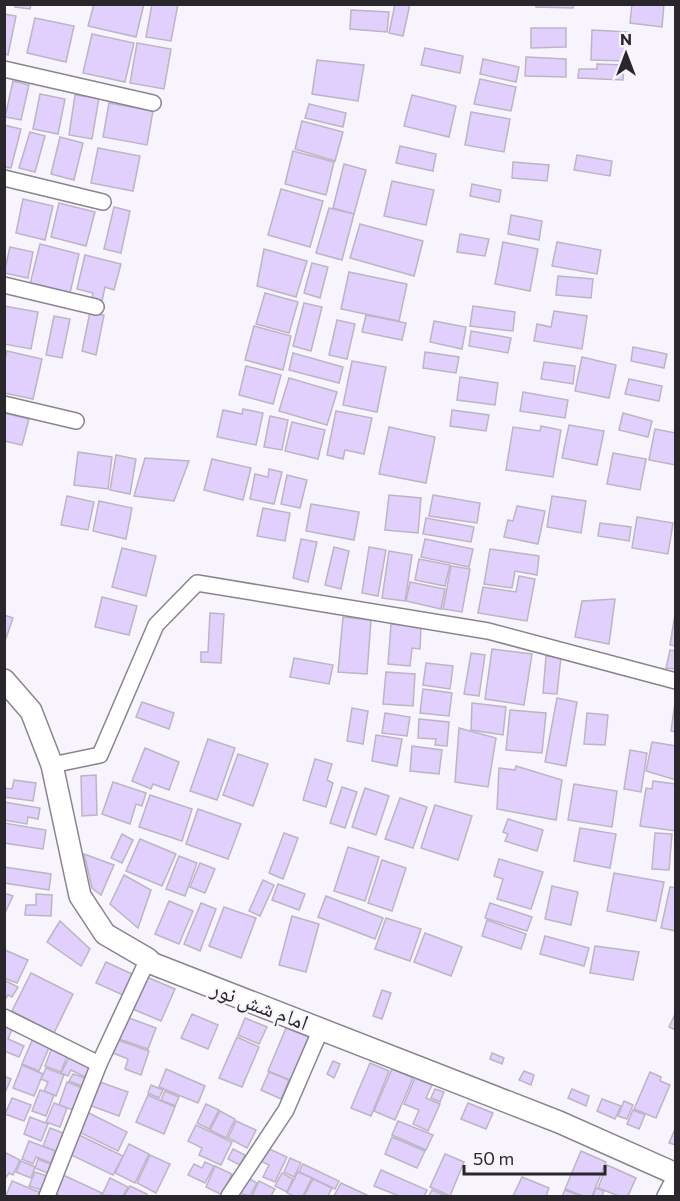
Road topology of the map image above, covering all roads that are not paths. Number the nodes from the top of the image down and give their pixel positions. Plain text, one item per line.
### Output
1 (4, 69) edge
2 (153, 103) dead end
3 (4, 178) edge
4 (104, 202) dead end
5 (4, 285) edge
6 (96, 307) dead end
7 (4, 404) edge
8 (76, 421) dead end
9 (4, 680) edge
10 (675, 681) edge
11 (52, 765) junction
12 (148, 959) junction
13 (4, 1017) edge
14 (321, 1029) junction
15 (99, 1064) junction
16 (675, 1175) edge
17 (47, 1197) edge
18 (229, 1197) edge
19 (665, 1197) edge

1 - 2 street
3 - 4 street
5 - 6 street
7 - 8 street
9 - 11 street, امام شش نور
10 - 11 street
11 - 12 street, امام شش نور
12 - 14 street, امام شش نور
12 - 15 street
13 - 15 street
14 - 16 street, امام شش نور
14 - 18 street
15 - 17 street
16 - 19 street

